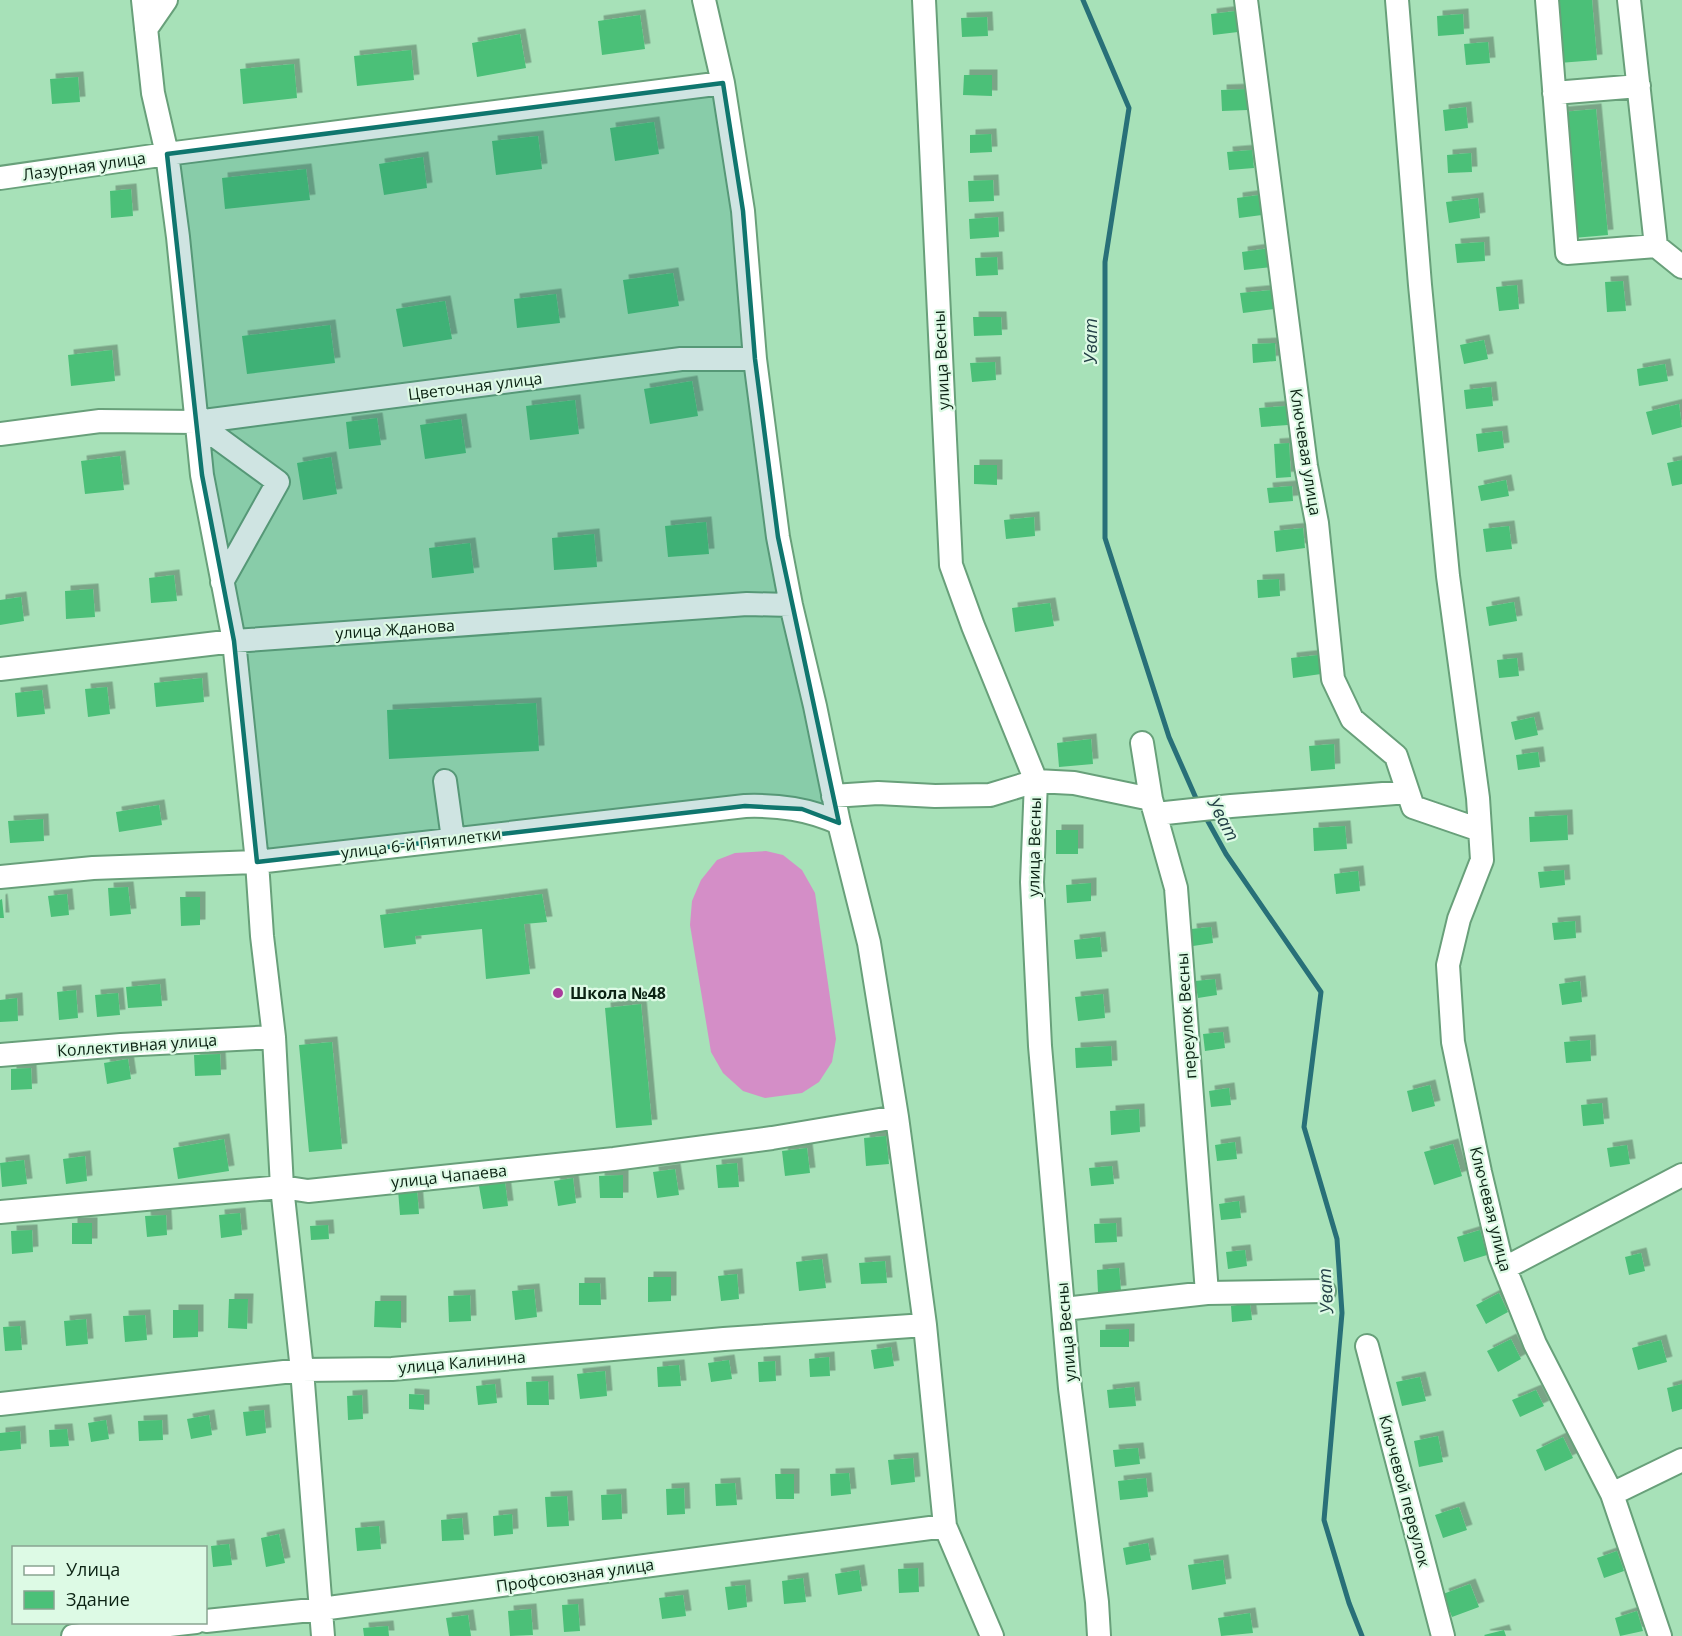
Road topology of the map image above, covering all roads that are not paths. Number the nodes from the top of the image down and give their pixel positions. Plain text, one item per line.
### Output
1 (143, 0) edge
2 (166, 0) edge
3 (704, 0) edge
4 (924, 0) edge
5 (1246, 0) edge
6 (1397, 0) edge
7 (1547, 0) edge
8 (1629, 0) edge
9 (146, 29) junction
10 (723, 83) junction
11 (1639, 86) junction
12 (1554, 93) junction
13 (167, 154) junction
14 (0, 178) edge
15 (1656, 246) junction
16 (1682, 267) edge
17 (755, 359) junction
18 (196, 422) junction
19 (0, 434) edge
20 (222, 582) junction
21 (791, 605) junction
22 (234, 640) junction
23 (0, 669) edge
24 (1142, 743) dead end
25 (445, 781) dead end
26 (1036, 781) junction
27 (1408, 792) junction
28 (833, 796) junction
29 (1153, 807) junction
30 (838, 823) junction
31 (1480, 830) junction
32 (453, 839) junction
33 (257, 862) junction
34 (0, 877) edge
35 (274, 1037) junction
36 (0, 1055) edge
37 (897, 1117) junction
38 (1682, 1175) edge
39 (282, 1187) junction
40 (0, 1212) edge
41 (1504, 1268) junction
42 (1324, 1291) dead end
43 (1207, 1293) junction
44 (1064, 1309) junction
45 (925, 1325) junction
46 (1367, 1346) dead end
47 (302, 1370) junction
48 (0, 1404) edge
49 (1682, 1460) edge
50 (1612, 1494) junction
51 (945, 1526) junction
52 (321, 1609) junction
53 (207, 1622) edge
54 (187, 1624) edge
55 (73, 1636) edge
56 (323, 1636) edge
57 (981, 1636) edge
58 (992, 1636) edge
59 (1099, 1636) edge
60 (1443, 1636) edge
61 (1660, 1636) edge

1 - 9 street
2 - 9 street
3 - 10 street
4 - 26 street, улица Весны
5 - 27 street, Ключевая улица
6 - 31 street, Ключевая улица
7 - 12 street
8 - 11 street
9 - 13 street
10 - 13 street
10 - 17 street
11 - 12 street
11 - 15 street
12 - 15 street
13 - 14 street, Лазурная улица
13 - 18 street
15 - 16 street
17 - 18 street, Цветочная улица
17 - 21 street
18 - 19 street, Цветочная улица
18 - 20 street
18 - 20 street
20 - 22 street
21 - 22 street, улица Жданова
21 - 28 street
22 - 23 street, улица Жданова
22 - 33 street
24 - 29 street, переулок Весны
25 - 32 street
26 - 28 street
26 - 29 street
26 - 44 street, улица Весны
27 - 29 street
27 - 31 street, Ключевая улица
28 - 30 street
29 - 43 street, переулок Весны
30 - 32 street, улица 6-й Пятилетки
30 - 37 street
31 - 41 street, Ключевая улица
32 - 33 street, улица 6-й Пятилетки
33 - 34 street, улица 6-й Пятилетки
33 - 35 street
35 - 36 street, Коллективная улица
35 - 39 street
37 - 39 street, улица Чапаева
37 - 45 street
38 - 41 street
39 - 40 street, улица Чапаева
39 - 47 street
41 - 50 street, Ключевая улица
42 - 43 street
43 - 44 street
44 - 59 street, улица Весны
45 - 47 street, улица Калинина
45 - 51 street
46 - 60 street, Ключевой переулок
47 - 48 street, улица Калинина
47 - 52 street
49 - 50 street
50 - 61 street, Ключевая улица
51 - 52 street, Профсоюзная улица
51 - 57 street
51 - 58 street
52 - 53 street, Профсоюзная улица
52 - 56 street
54 - 55 street

